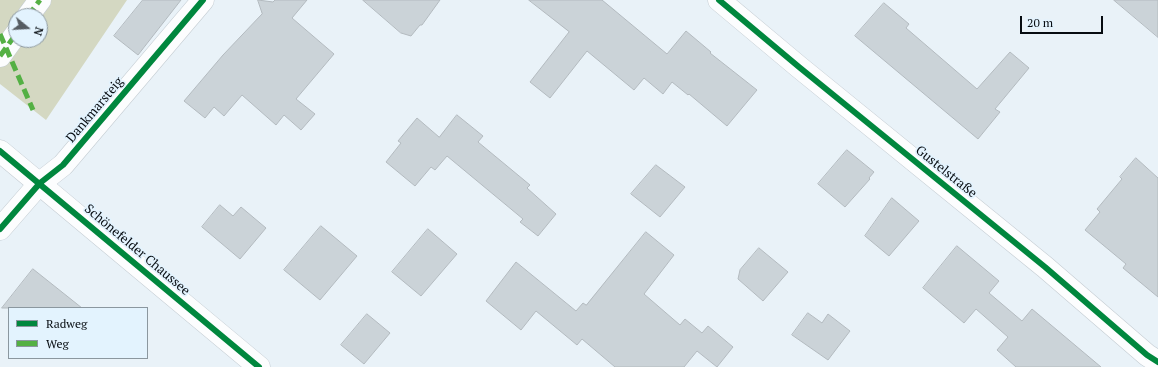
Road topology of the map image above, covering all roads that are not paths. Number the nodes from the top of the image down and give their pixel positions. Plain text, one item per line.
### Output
1 (203, 0) edge
2 (719, 0) edge
3 (8, 45) edge
4 (0, 56) edge
5 (0, 150) edge
6 (40, 184) junction
7 (0, 229) edge
8 (1158, 362) edge
9 (259, 367) edge

1 - 6 street, Dankmarsteig
2 - 8 street, Gustelstraße
3 - 4 street
5 - 6 street, Schönefelder Chaussee
6 - 7 street, Dankmarsteig
6 - 9 street, Schönefelder Chaussee

